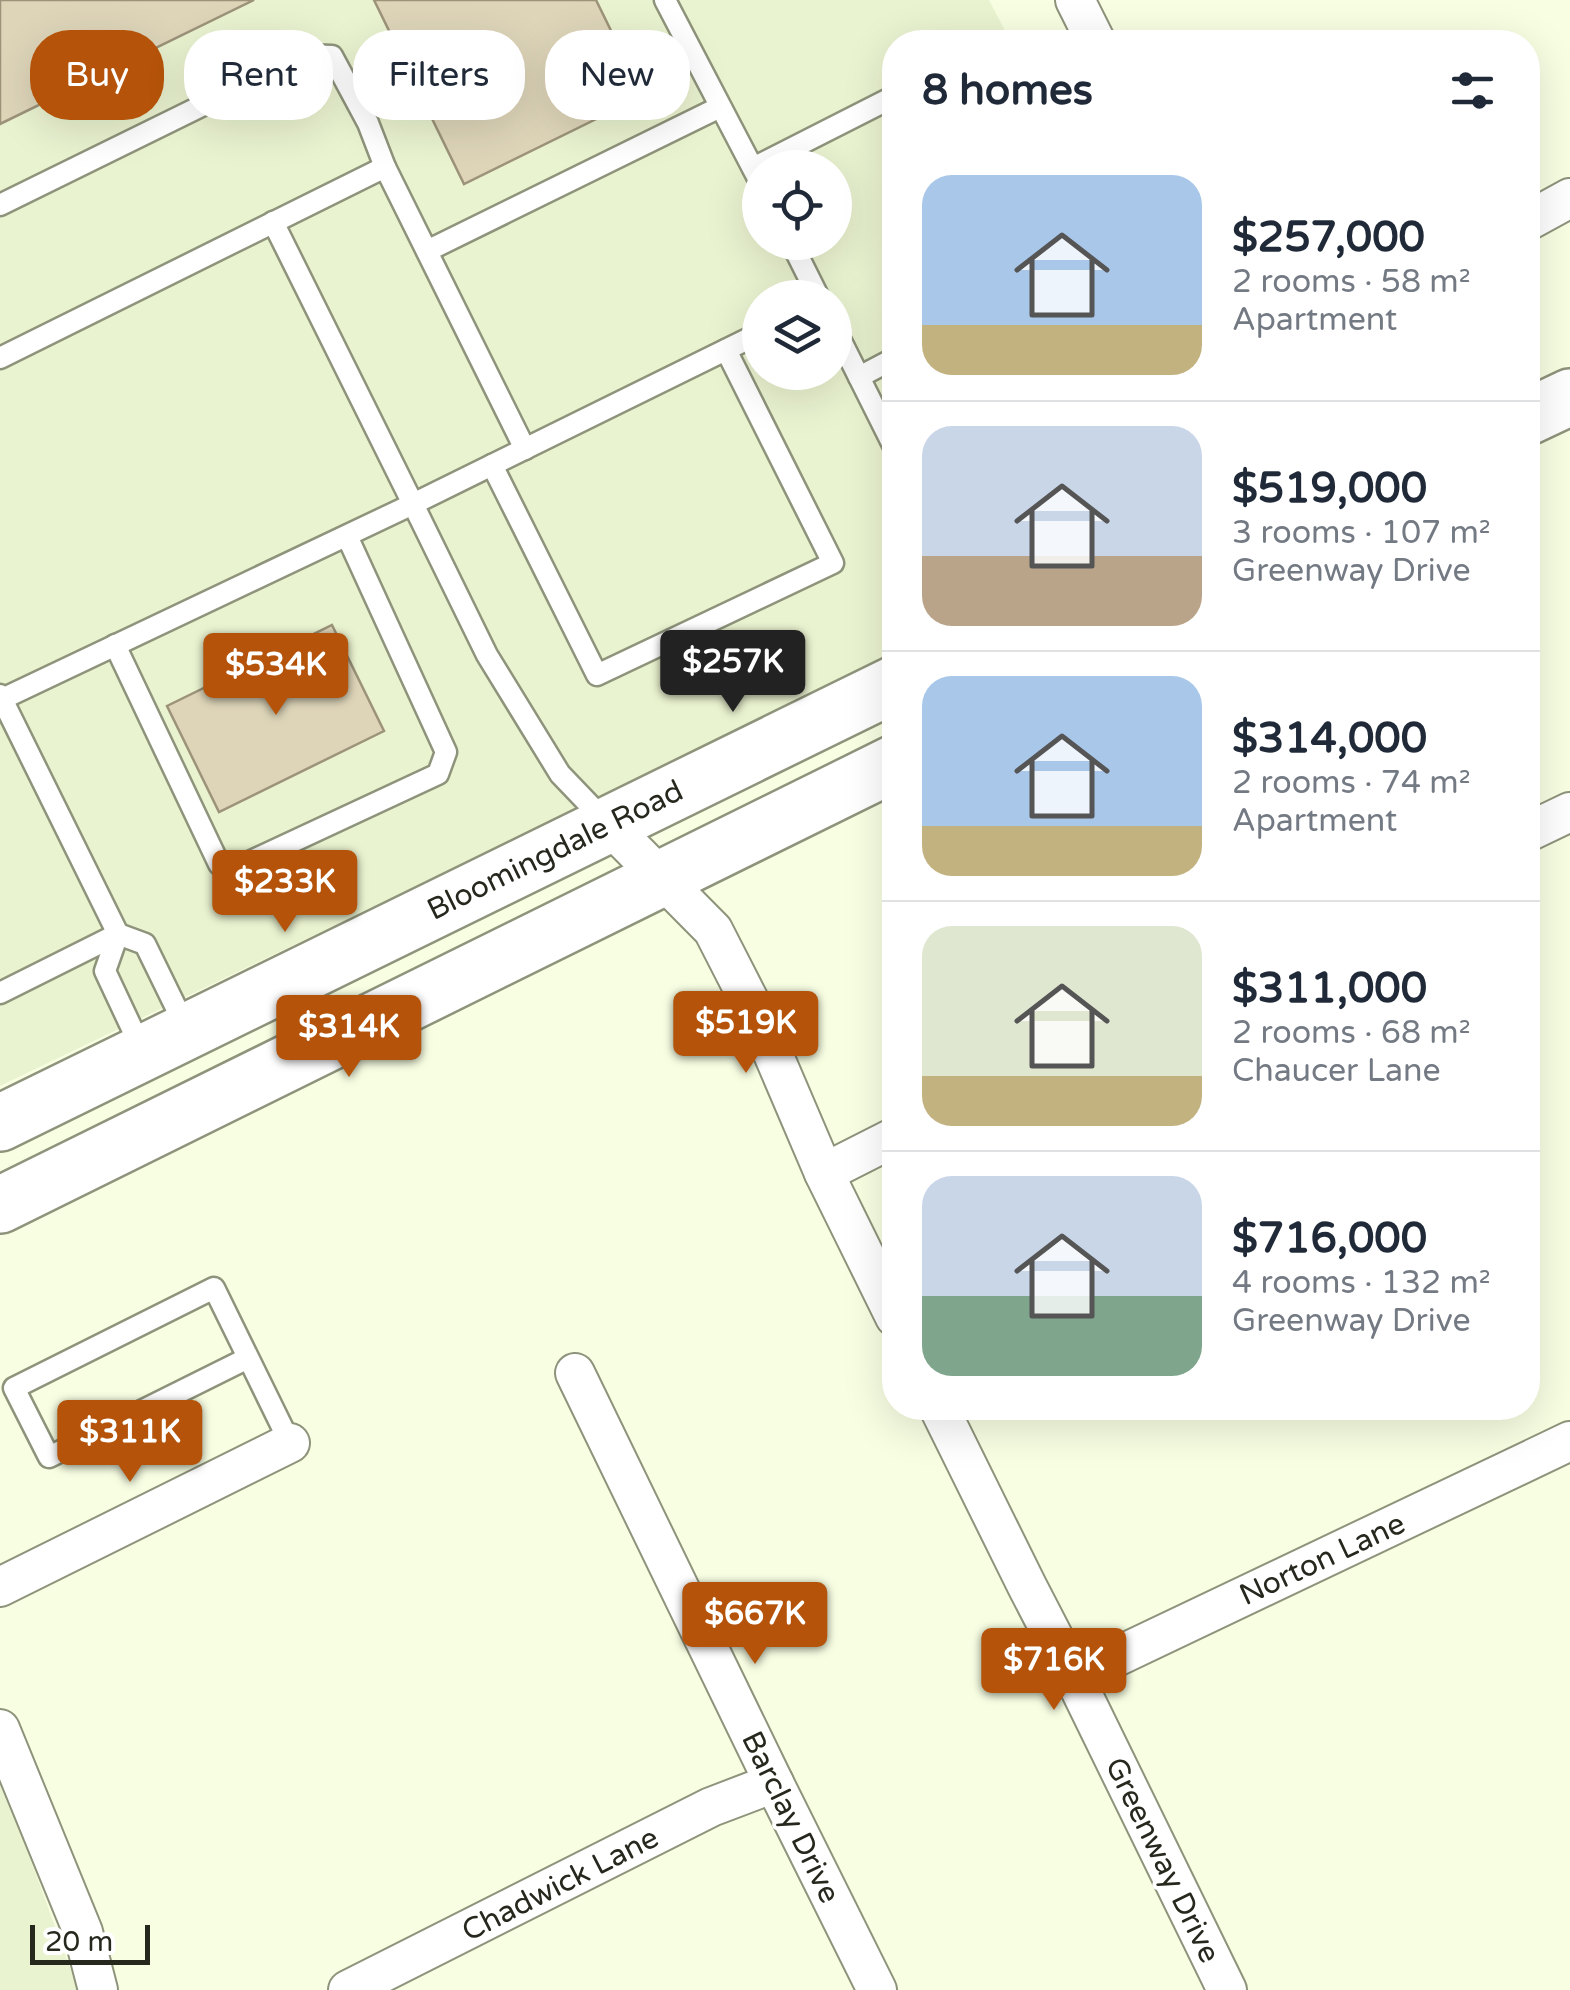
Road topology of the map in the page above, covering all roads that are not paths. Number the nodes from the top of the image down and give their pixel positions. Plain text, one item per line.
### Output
1 (665, 0) edge
2 (1074, 0) edge
3 (1090, 30) edge
4 (882, 103) edge
5 (720, 107) junction
6 (743, 150) edge
7 (800, 150) edge
8 (385, 167) junction
9 (1570, 198) edge
10 (0, 204) edge
11 (1540, 214) edge
12 (274, 222) junction
13 (427, 252) junction
14 (742, 342) edge
15 (726, 350) junction
16 (0, 358) edge
17 (852, 362) edge
18 (882, 364) edge
19 (859, 376) junction
20 (1570, 397) edge
21 (1540, 412) edge
22 (882, 423) edge
23 (525, 449) junction
24 (492, 466) junction
25 (413, 504) junction
26 (347, 536) junction
27 (115, 645) junction
28 (882, 690) edge
29 (1, 698) edge
30 (882, 769) edge
31 (1570, 812) edge
32 (608, 824) junction
33 (1540, 826) edge
34 (662, 878) junction
35 (118, 934) junction
36 (0, 992) edge
37 (165, 1041) junction
38 (0, 1124) edge
39 (882, 1144) edge
40 (824, 1173) junction
41 (0, 1205) edge
42 (882, 1291) edge
43 (248, 1358) junction
44 (575, 1373) dead end
45 (945, 1420) edge
46 (1570, 1442) edge
47 (290, 1444) joint
48 (0, 1587) edge
49 (1074, 1677) junction
50 (0, 1729) edge
51 (774, 1783) junction
52 (98, 1990) edge
53 (348, 1990) edge
54 (877, 1990) edge
55 (1227, 1990) edge

1 - 5 lane
2 - 3 street
4 - 7 lane
5 - 6 lane
5 - 13 lane
8 - 10 lane
8 - 12 lane
8 - 13 lane
9 - 11 street
12 - 16 lane
12 - 25 lane
13 - 23 lane
14 - 15 lane
15 - 23 lane
15 - 24 lane
17 - 19 lane
18 - 19 lane
19 - 22 lane
20 - 21 main road
23 - 24 lane
24 - 25 lane
25 - 26 lane
25 - 32 lane
26 - 27 lane
26 - 27 lane
27 - 29 lane
28 - 32 main road, Bloomingdale Road
29 - 35 lane
30 - 34 main road
31 - 33 street
32 - 34 street
32 - 37 main road, Bloomingdale Road
34 - 40 street
34 - 41 main road
35 - 36 lane
35 - 37 lane
35 - 37 lane
37 - 38 main road, Bloomingdale Road
39 - 40 street
40 - 42 street
43 - 43 lane
43 - 47 lane
44 - 51 street, Barclay Drive
45 - 49 street, Greenway Drive
46 - 49 street, Norton Lane
47 - 48 street
49 - 55 street, Greenway Drive
50 - 52 street
51 - 53 street, Chadwick Lane
51 - 54 street, Barclay Drive

